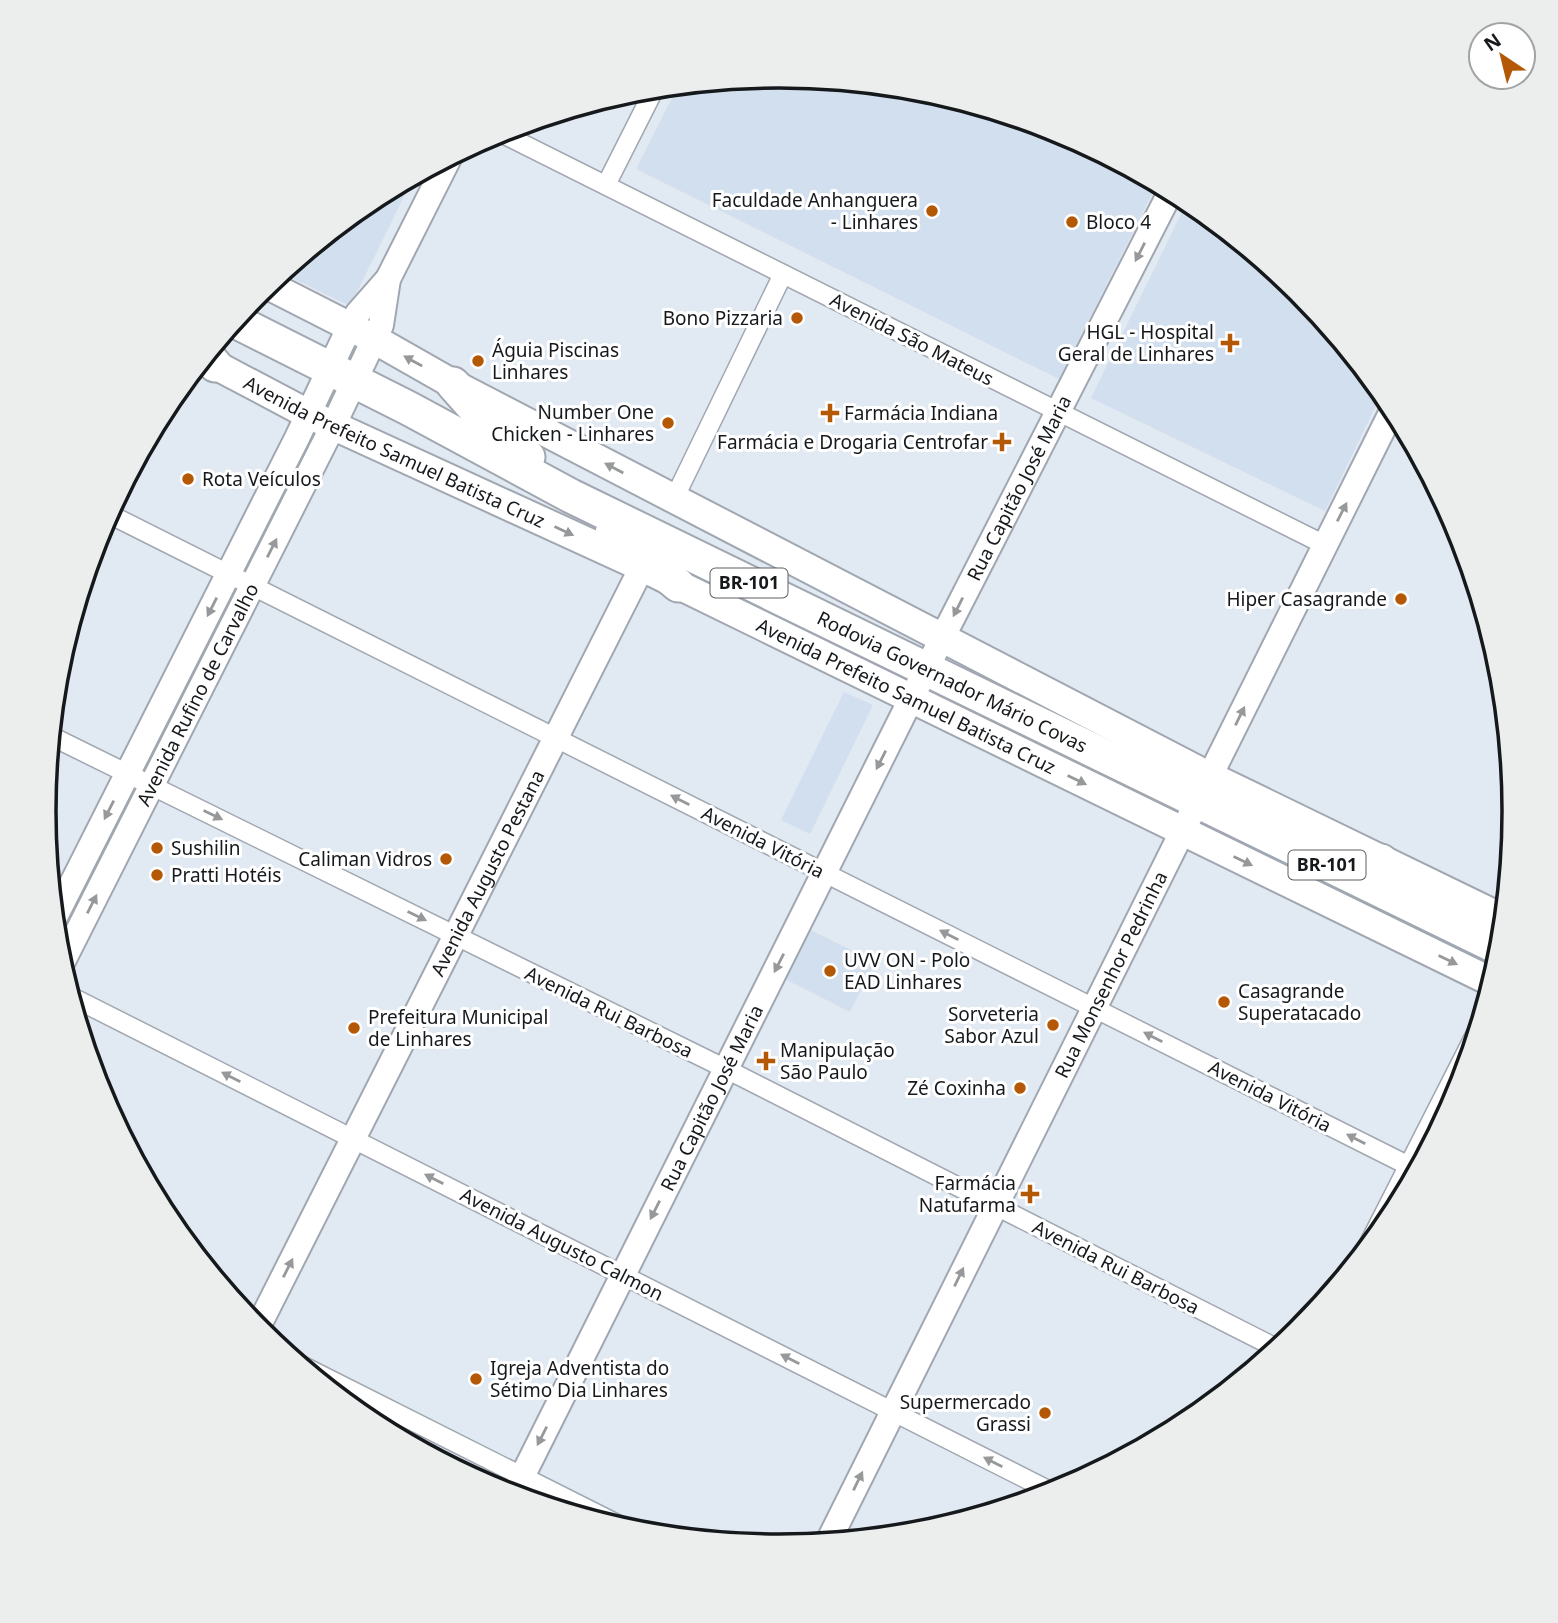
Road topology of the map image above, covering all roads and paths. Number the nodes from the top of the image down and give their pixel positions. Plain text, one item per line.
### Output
1 (649, 100) edge
2 (514, 139) edge
3 (442, 172) edge
4 (606, 185) junction
5 (1166, 201) edge
6 (783, 274) junction
7 (278, 290) edge
8 (244, 326) edge
9 (362, 334) junction
10 (212, 362) edge
11 (342, 374) junction
12 (453, 384) junction
13 (1058, 412) junction
14 (321, 420) junction
15 (1387, 421) edge
16 (515, 468) junction
17 (571, 496) junction
18 (674, 499) junction
19 (119, 518) edge
20 (1325, 545) junction
21 (642, 567) junction
22 (228, 574) junction
23 (678, 585) junction
24 (252, 586) junction
25 (943, 637) junction
26 (927, 669) junction
27 (911, 699) junction
28 (554, 737) junction
29 (60, 740) edge
30 (128, 774) junction
31 (152, 785) junction
32 (1196, 803) junction
33 (1381, 861) junction
34 (824, 873) junction
35 (62, 904) edge
36 (1495, 915) edge
37 (1457, 927) junction
38 (455, 935) junction
39 (1490, 943) edge
40 (69, 949) edge
41 (1482, 976) edge
42 (82, 1002) edge
43 (1094, 1008) junction
44 (726, 1069) junction
45 (353, 1138) junction
46 (1409, 1166) edge
47 (995, 1206) junction
48 (623, 1275) junction
49 (263, 1317) edge
50 (1268, 1344) edge
51 (347, 1391) edge
52 (893, 1411) junction
53 (510, 1482) edge
54 (518, 1485) edge
55 (1039, 1485) edge
56 (833, 1532) edge

1 - 4 street
2 - 4 street, Avenida São Mateus
3 - 9 main road
4 - 6 street, Avenida São Mateus
5 -> 13 main road, Rua Capitão José Maria
6 - 13 street, Avenida São Mateus
6 - 18 street
7 - 9 main road, Avenida Prefeito Samuel Batista Cruz
8 - 11 highway, BR-101
9 - 11 main road
12 -> 9 main road, Avenida Prefeito Samuel Batista Cruz
10 - 14 main road, Avenida Prefeito Samuel Batista Cruz
11 - 14 main road
11 - 16 highway, Rodovia Governador Mário Covas / BR-101
12 - 17 highway
18 -> 12 main road, Avenida Prefeito Samuel Batista Cruz
13 - 20 street, Avenida São Mateus
13 -> 25 main road, Rua Capitão José Maria
14 -> 21 main road, Avenida Prefeito Samuel Batista Cruz
14 - 22 main road, Avenida Rufino de Carvalho
24 -> 14 main road, Avenida Rufino de Carvalho
20 -> 15 main road, Rua Monsenhor Pedrinha
16 - 17 highway, Rodovia Governador Mário Covas / BR-101
16 - 23 highway
17 - 26 highway, Rodovia Governador Mário Covas / BR-101
18 - 25 main road, Avenida Prefeito Samuel Batista Cruz
19 - 22 street, Avenida Vitória
32 -> 20 main road, Rua Monsenhor Pedrinha
21 - 23 main road, Avenida Prefeito Samuel Batista Cruz
21 - 28 main road, Avenida Augusto Pestana
22 - 24 street, Avenida Vitória
22 -> 30 main road, Avenida Rufino de Carvalho
23 - 27 main road, Avenida Prefeito Samuel Batista Cruz
24 - 28 street, Avenida Vitória
24 - 31 main road, Avenida Rufino de Carvalho
25 - 26 main road, Rua Capitão José Maria
25 - 32 main road, Avenida Prefeito Samuel Batista Cruz
26 - 27 main road, Rua Capitão José Maria
26 - 32 highway, Rodovia Governador Mário Covas / BR-101
27 -> 32 main road, Avenida Prefeito Samuel Batista Cruz
27 -> 34 main road, Rua Capitão José Maria
34 -> 28 street, Avenida Vitória
28 - 38 main road, Avenida Augusto Pestana
29 - 30 street, Avenida Rui Barbosa
30 - 31 street, Avenida Rui Barbosa
30 -> 35 main road, Avenida Rufino de Carvalho
31 -> 38 street, Avenida Rui Barbosa
40 -> 31 main road, Avenida Rufino de Carvalho
32 - 33 main road, Avenida Prefeito Samuel Batista Cruz
32 - 37 highway, Rodovia Governador Mário Covas / BR-101
32 -> 41 main road, Avenida Prefeito Samuel Batista Cruz
32 - 43 main road, Rua Monsenhor Pedrinha
33 - 36 main road, Avenida Prefeito Samuel Batista Cruz
33 - 37 highway
43 -> 34 street, Avenida Vitória
34 -> 44 main road, Rua Capitão José Maria
37 - 39 highway, Rodovia Governador Mário Covas / BR-101
38 - 44 street, Avenida Rui Barbosa
38 - 45 main road, Avenida Augusto Pestana
45 -> 42 street, Avenida Augusto Calmon
46 -> 43 street, Avenida Vitória
43 - 47 main road, Rua Monsenhor Pedrinha
44 - 47 street, Avenida Rui Barbosa
44 -> 48 main road, Rua Capitão José Maria
48 -> 45 street, Avenida Augusto Calmon
49 -> 45 main road, Avenida Augusto Pestana
47 - 50 street, Avenida Rui Barbosa
52 -> 47 main road, Rua Monsenhor Pedrinha
52 -> 48 street, Avenida Augusto Calmon
48 -> 54 main road, Rua Capitão José Maria
51 - 53 street
55 -> 52 street, Avenida Augusto Calmon
56 -> 52 main road, Rua Monsenhor Pedrinha

